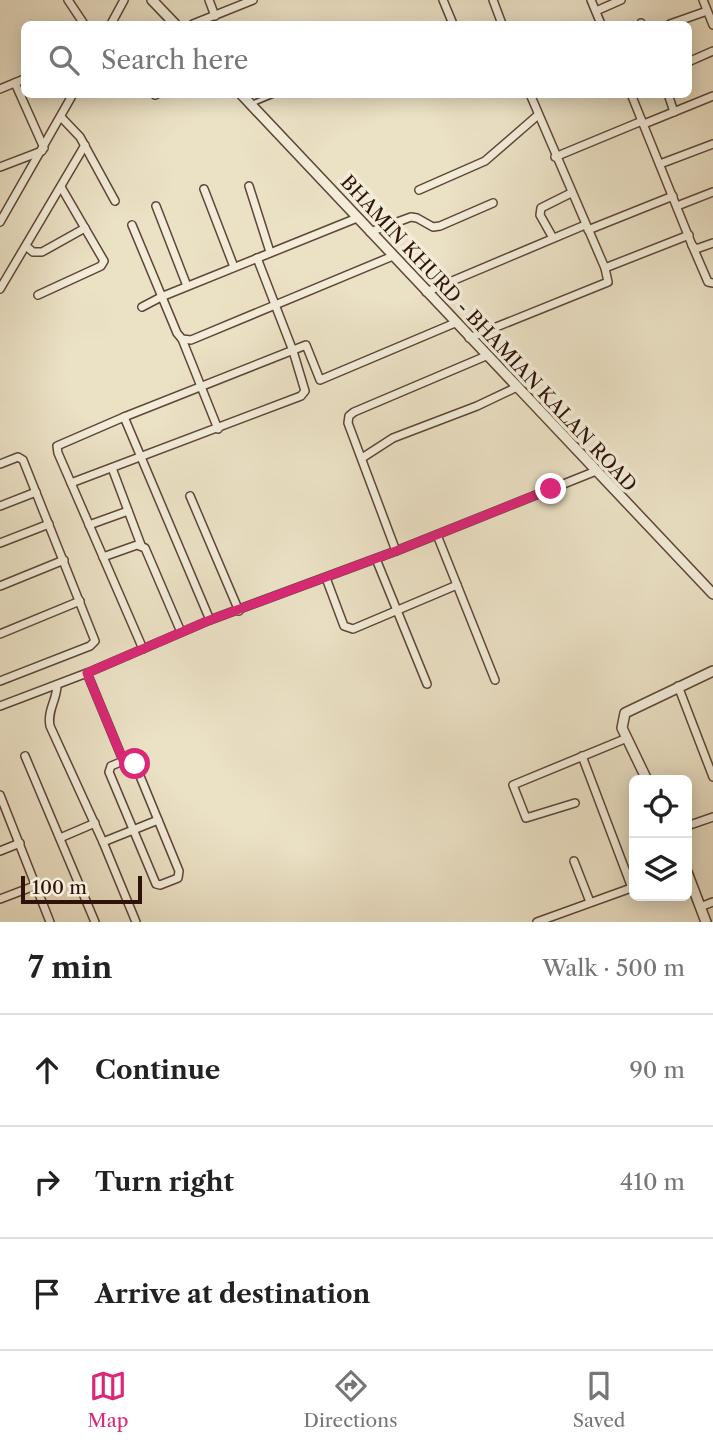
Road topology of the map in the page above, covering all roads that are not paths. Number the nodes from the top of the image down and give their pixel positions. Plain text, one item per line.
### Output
1 (68, 0) edge
2 (124, 0) edge
3 (152, 0) edge
4 (209, 0) edge
5 (253, 0) edge
6 (443, 0) edge
7 (505, 0) edge
8 (591, 0) edge
9 (621, 0) edge
10 (703, 0) edge
11 (493, 2) edge
12 (596, 11) junction
13 (707, 11) junction
14 (215, 16) junction
15 (82, 21) edge
16 (113, 21) edge
17 (172, 21) edge
18 (201, 21) edge
19 (452, 21) edge
20 (501, 21) edge
21 (600, 21) edge
22 (679, 21) edge
23 (713, 25) edge
24 (713, 51) edge
25 (692, 60) edge
26 (21, 80) edge
27 (15, 83) junction
28 (0, 89) edge
29 (713, 96) edge
30 (21, 97) edge
31 (21, 98) edge
32 (72, 98) edge
33 (244, 98) edge
34 (265, 98) edge
35 (532, 98) edge
36 (633, 98) edge
37 (669, 98) edge
38 (250, 104) junction
39 (674, 111) junction
40 (538, 115) junction
41 (61, 117) junction
42 (643, 122) junction
43 (713, 144) edge
44 (85, 145) junction
45 (43, 149) junction
46 (555, 157) junction
47 (660, 164) junction
48 (0, 167) edge
49 (249, 186) dead end
50 (61, 187) junction
51 (204, 189) dead end
52 (419, 190) dead end
53 (713, 192) edge
54 (571, 193) junction
55 (673, 195) junction
56 (115, 201) dead end
57 (493, 204) dead end
58 (156, 206) dead end
59 (677, 206) junction
60 (2, 218) edge
61 (357, 218) junction
62 (132, 225) dead end
63 (587, 227) junction
64 (85, 228) junction
65 (370, 232) junction
66 (689, 235) junction
67 (553, 238) junction
68 (713, 243) edge
69 (692, 245) junction
70 (26, 246) junction
71 (271, 252) junction
72 (393, 256) junction
73 (257, 258) junction
74 (234, 267) junction
75 (605, 268) junction
76 (713, 283) edge
77 (187, 286) junction
78 (0, 289) edge
79 (426, 292) junction
80 (38, 295) dead end
81 (162, 297) junction
82 (275, 305) junction
83 (142, 307) dead end
84 (454, 323) junction
85 (470, 338) junction
86 (182, 339) junction
87 (293, 351) junction
88 (486, 356) junction
89 (200, 387) junction
90 (517, 387) junction
91 (124, 417) junction
92 (218, 429) junction
93 (141, 458) junction
94 (362, 458) junction
95 (0, 464) edge
96 (112, 468) junction
97 (596, 471) junction
98 (71, 483) junction
99 (36, 492) junction
100 (190, 496) dead end
101 (0, 506) edge
102 (128, 511) junction
103 (49, 524) junction
104 (89, 525) junction
105 (437, 535) junction
106 (0, 543) edge
107 (141, 545) junction
108 (396, 551) junction
109 (103, 557) junction
110 (376, 559) junction
111 (64, 560) junction
112 (326, 578) junction
113 (457, 585) junction
114 (0, 586) edge
115 (713, 594) edge
116 (80, 601) junction
117 (239, 611) junction
118 (397, 611) junction
119 (210, 620) junction
120 (181, 632) junction
121 (0, 634) edge
122 (143, 649) junction
123 (713, 671) edge
124 (87, 673) junction
125 (495, 680) dead end
126 (0, 681) edge
127 (427, 684) dead end
128 (57, 685) junction
129 (678, 686) junction
130 (0, 706) edge
131 (627, 738) junction
132 (582, 755) junction
133 (25, 756) dead end
134 (123, 760) junction
135 (645, 775) edge
136 (713, 777) edge
137 (1, 799) edge
138 (575, 803) dead end
139 (713, 817) edge
140 (158, 820) junction
141 (95, 823) junction
142 (692, 824) edge
143 (133, 830) junction
144 (60, 838) junction
145 (103, 842) junction
146 (20, 843) junction
147 (0, 851) edge
148 (574, 861) dead end
149 (629, 878) edge
150 (37, 885) junction
151 (692, 885) edge
152 (629, 889) edge
153 (0, 899) edge
154 (590, 902) junction
155 (713, 902) edge
156 (700, 907) junction
157 (50, 922) edge
158 (95, 922) edge
159 (136, 922) edge
160 (537, 922) edge
161 (706, 922) edge

1 - 15 street
2 - 16 street
3 - 17 street
4 - 14 street
5 - 14 street
6 - 19 street
7 - 11 street
8 - 12 street
9 - 12 street
10 - 13 street
11 - 20 street
12 - 21 street
13 - 22 street
13 - 23 street
14 - 18 street
24 - 25 street
26 - 27 street
27 - 28 street
27 - 30 street
29 - 39 street
31 - 45 street
32 - 41 street
33 - 38 street, BHAMIN KHURD - BHAMIAN KALAN ROAD
34 - 38 lane
35 - 40 street
36 - 42 street
37 - 39 street
38 - 61 street, BHAMIN KHURD - BHAMIAN KALAN ROAD
39 - 42 street
40 - 46 street
40 - 52 street
41 - 44 street
41 - 45 street
42 - 46 street
42 - 47 street
43 - 47 street
44 - 50 street
44 - 56 street
45 - 48 street
45 - 60 street
46 - 54 street
47 - 55 street
49 - 71 street
50 - 64 street
50 - 70 street
51 - 74 street
53 - 59 street
54 - 63 street
54 - 67 street
55 - 59 street
55 - 63 street
57 - 65 street
58 - 77 street
59 - 66 street
61 - 65 street, BHAMIN KHURD - BHAMIAN KALAN ROAD
61 - 71 street
62 - 81 street
63 - 67 street
63 - 75 street
64 - 70 street
64 - 80 street
65 - 72 street, BHAMIN KHURD - BHAMIAN KALAN ROAD
66 - 69 street
66 - 75 street
67 - 79 street
68 - 69 street
69 - 76 street
70 - 78 street
71 - 73 street
72 - 79 street, BHAMIN KHURD - BHAMIAN KALAN ROAD
72 - 82 street
73 - 74 street
73 - 82 street
74 - 77 street
75 - 85 street
77 - 81 street
79 - 84 street, BHAMIN KHURD - BHAMIAN KALAN ROAD
81 - 83 street
81 - 86 street
82 - 86 street
82 - 87 street
84 - 85 street, BHAMIN KHURD - BHAMIAN KALAN ROAD
84 - 87 street
85 - 88 street, BHAMIN KHURD - BHAMIAN KALAN ROAD
86 - 89 street
87 - 89 street
87 - 92 street
88 - 90 street, BHAMIN KHURD - BHAMIAN KALAN ROAD
88 - 94 street
89 - 91 street
89 - 92 street
90 - 94 street
90 - 97 street, BHAMIN KHURD - BHAMIAN KALAN ROAD
91 - 93 street
91 - 98 street
92 - 93 street
93 - 96 street
93 - 119 street
94 - 108 street
95 - 99 street
96 - 98 street
96 - 102 street
97 - 105 street
97 - 115 street, BHAMIN KHURD - BHAMIAN KALAN ROAD
98 - 104 street
99 - 101 street
99 - 103 street
100 - 117 street
102 - 104 street
102 - 107 street
103 - 106 street
103 - 111 street
104 - 109 street
105 - 108 street
105 - 113 street
107 - 109 street
107 - 120 street
108 - 110 street
109 - 122 street
110 - 112 street
110 - 118 street
111 - 114 street
111 - 116 street
112 - 117 street
112 - 118 street
113 - 118 street
113 - 125 street
116 - 121 street
116 - 126 street
117 - 119 street
118 - 127 street
119 - 120 street
120 - 122 street
122 - 124 street
123 - 129 street
124 - 128 street
124 - 134 street
128 - 130 street
128 - 141 street
129 - 131 street
129 - 136 street
131 - 132 street
131 - 135 street
132 - 138 street
132 - 149 street
133 - 144 street
134 - 140 street
134 - 143 street
137 - 146 street
139 - 142 street
140 - 143 street
140 - 143 street
141 - 144 street
141 - 145 street
143 - 145 street
144 - 158 street
145 - 159 street
146 - 147 street
146 - 150 street
148 - 154 street
150 - 153 street
150 - 157 street
151 - 156 street
152 - 154 street
154 - 160 street
155 - 156 street
156 - 161 street

